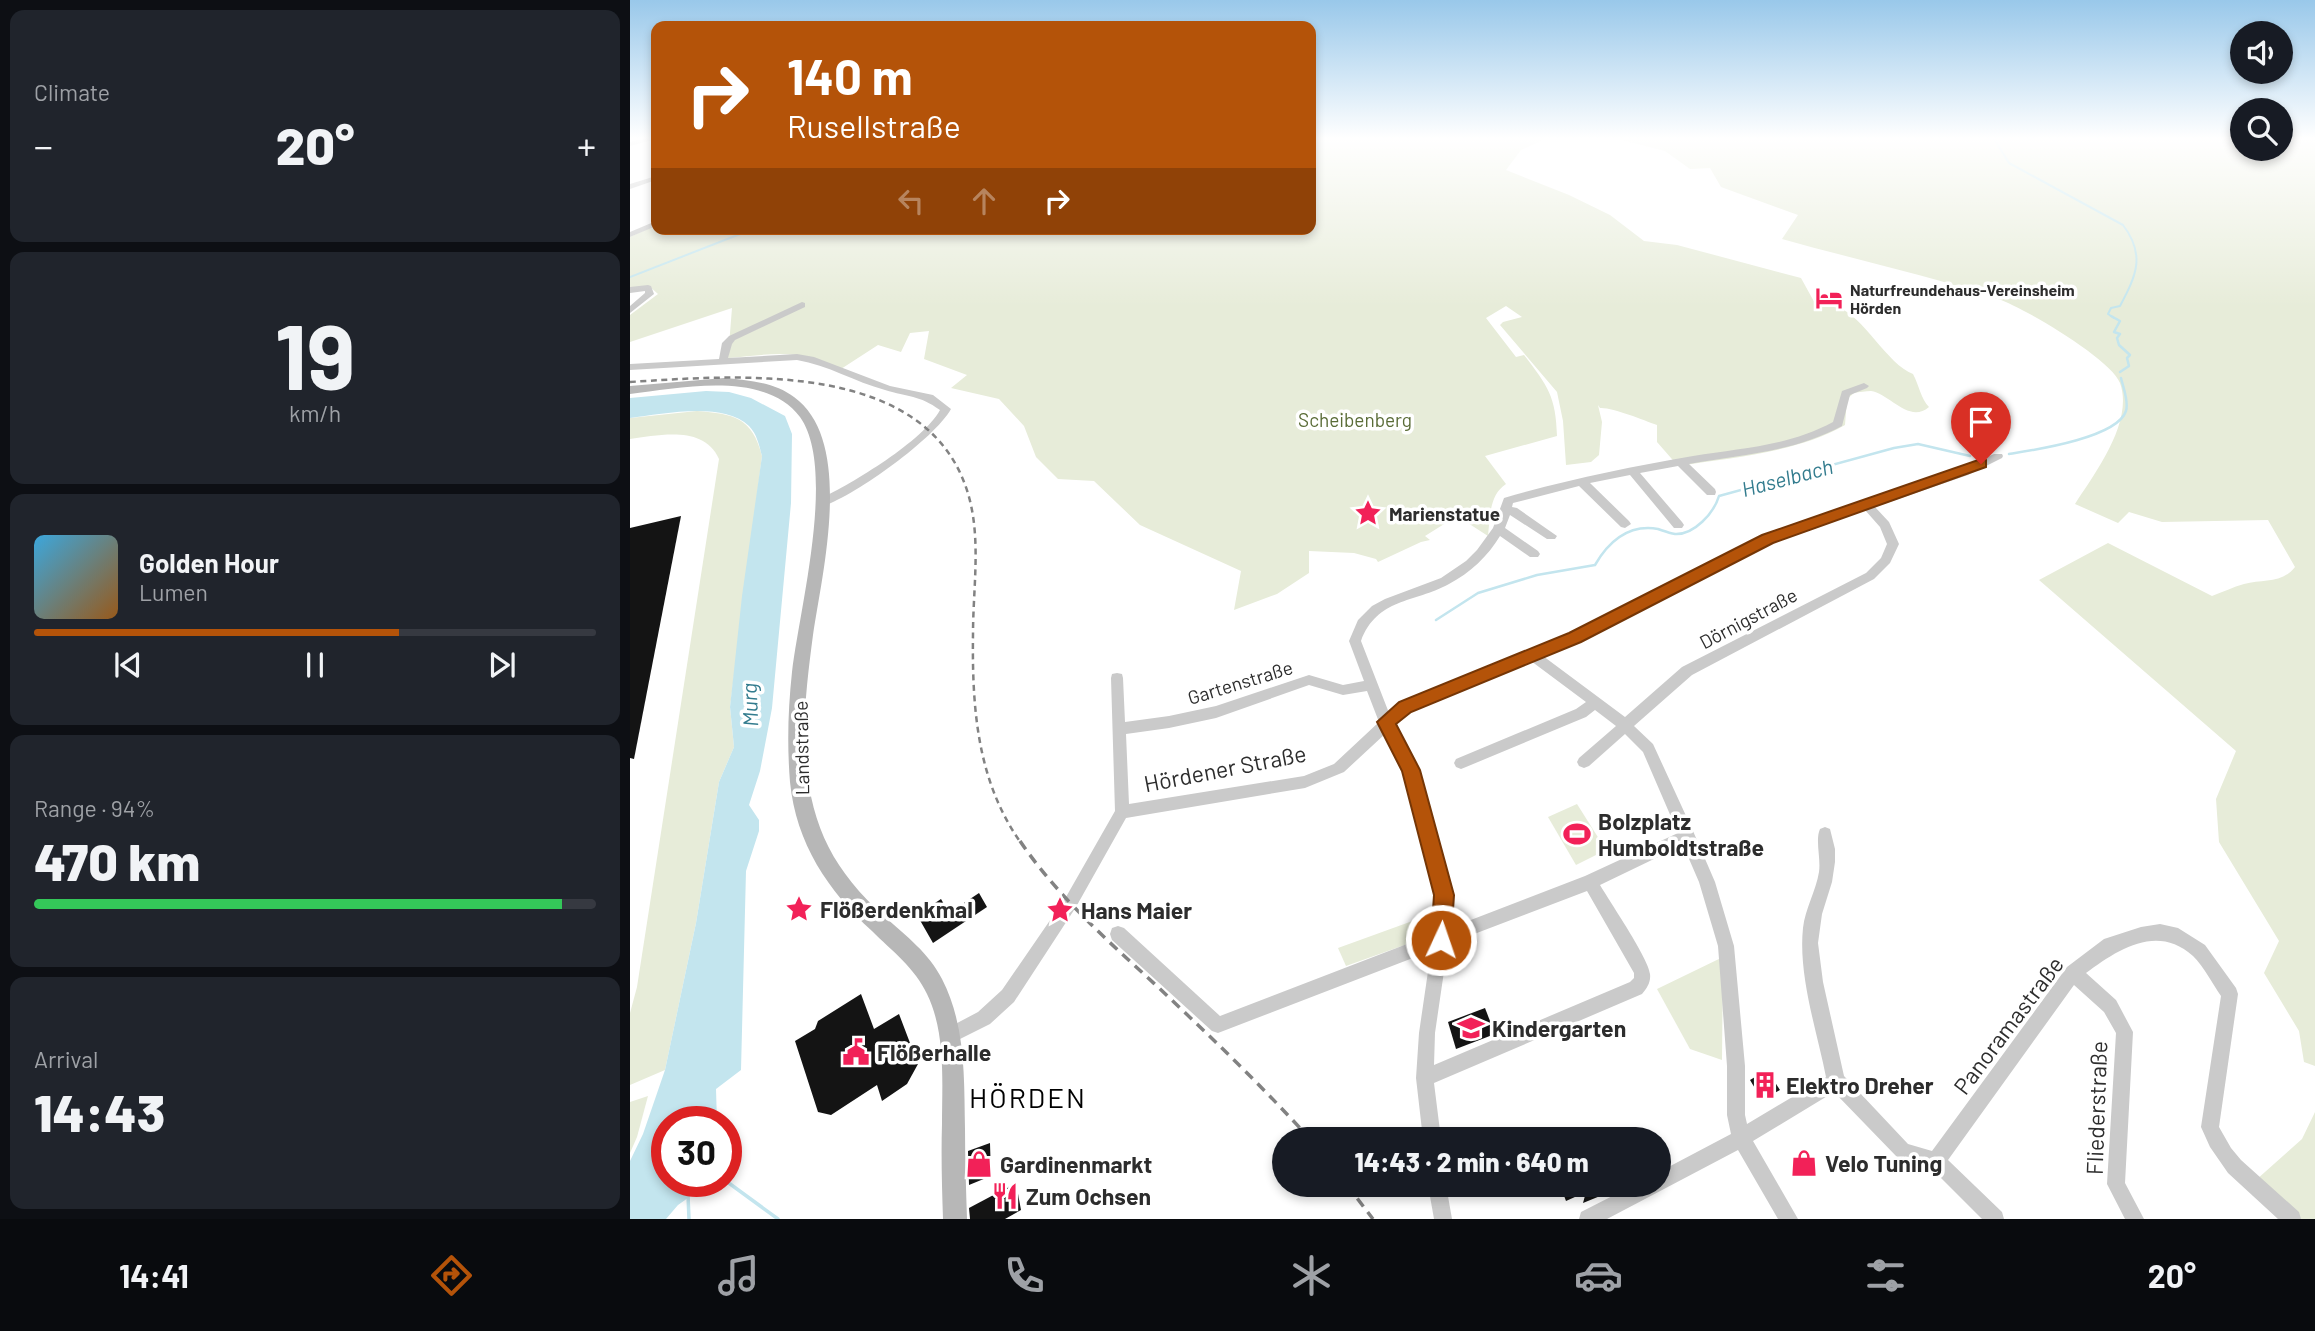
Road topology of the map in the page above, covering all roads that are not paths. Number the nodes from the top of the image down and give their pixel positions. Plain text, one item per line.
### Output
1 (651, 225) edge
2 (630, 235) edge
3 (630, 289) edge
4 (803, 305) dead end
5 (630, 310) edge
6 (723, 361) junction
7 (630, 368) edge
8 (1864, 386) dead end
9 (630, 390) edge
10 (1998, 456) dead end
11 (1680, 462) junction
12 (1633, 472) junction
13 (1583, 483) junction
14 (1711, 492) dead end
15 (824, 502) junction
16 (1866, 504) junction
17 (1507, 510) junction
18 (1625, 524) dead end
19 (1678, 525) dead end
20 (1500, 530) junction
21 (1552, 536) dead end
22 (1534, 554) dead end
23 (1534, 656) junction
24 (1117, 678) dead end
25 (1370, 685) junction
26 (1596, 702) junction
27 (1386, 722) junction
28 (1624, 724) junction
29 (1120, 729) junction
30 (1584, 762) dead end
31 (1461, 763) dead end
32 (1122, 812) junction
33 (1825, 834) dead end
34 (1688, 836) junction
35 (1590, 882) junction
36 (1118, 934) dead end
37 (1441, 940) junction
38 (2073, 973) junction
39 (950, 1036) junction
40 (1425, 1078) junction
41 (1836, 1081) junction
42 (1431, 1127) edge
43 (1741, 1138) junction
44 (1936, 1161) junction
45 (1671, 1176) edge
46 (1439, 1197) edge
47 (1630, 1197) edge
48 (955, 1219) edge
49 (1443, 1219) edge
50 (1588, 1219) edge
51 (1789, 1219) edge
52 (1995, 1219) edge
53 (2135, 1219) edge
54 (2291, 1219) edge

1 - 2 street
3 - 5 street
4 - 6 street
6 - 7 street
6 - 15 street
8 - 11 street
9 - 15 street, Landstraße
10 - 16 street, Hördener Straße
11 - 12 street
11 - 14 street
12 - 13 street
12 - 19 street
13 - 17 street
13 - 18 street
15 - 39 street, Landstraße
16 - 23 street, Hördener Straße
16 - 28 street, Dörnigstraße
17 - 20 street
17 - 21 street
20 - 22 street
20 - 25 street
23 - 26 street
23 - 27 street, Hördener Straße
24 - 29 street
25 - 27 street
25 - 29 street, Gartenstraße
26 - 28 street
26 - 31 street
27 - 32 street, Hördener Straße
27 - 37 street
28 - 30 street, Dörnigstraße
28 - 34 street
29 - 32 street
32 - 39 street
33 - 41 street
34 - 35 street
34 - 43 street
35 - 37 street
35 - 40 street
36 - 37 street
37 - 40 street
38 - 44 street, Panoramastraße
38 - 53 street, Fliederstraße
38 - 54 street, Panoramastraße
39 - 48 street, Landstraße
40 - 42 street
41 - 43 street
41 - 44 street
43 - 45 street
43 - 51 street
44 - 52 street
46 - 49 street
47 - 50 street

